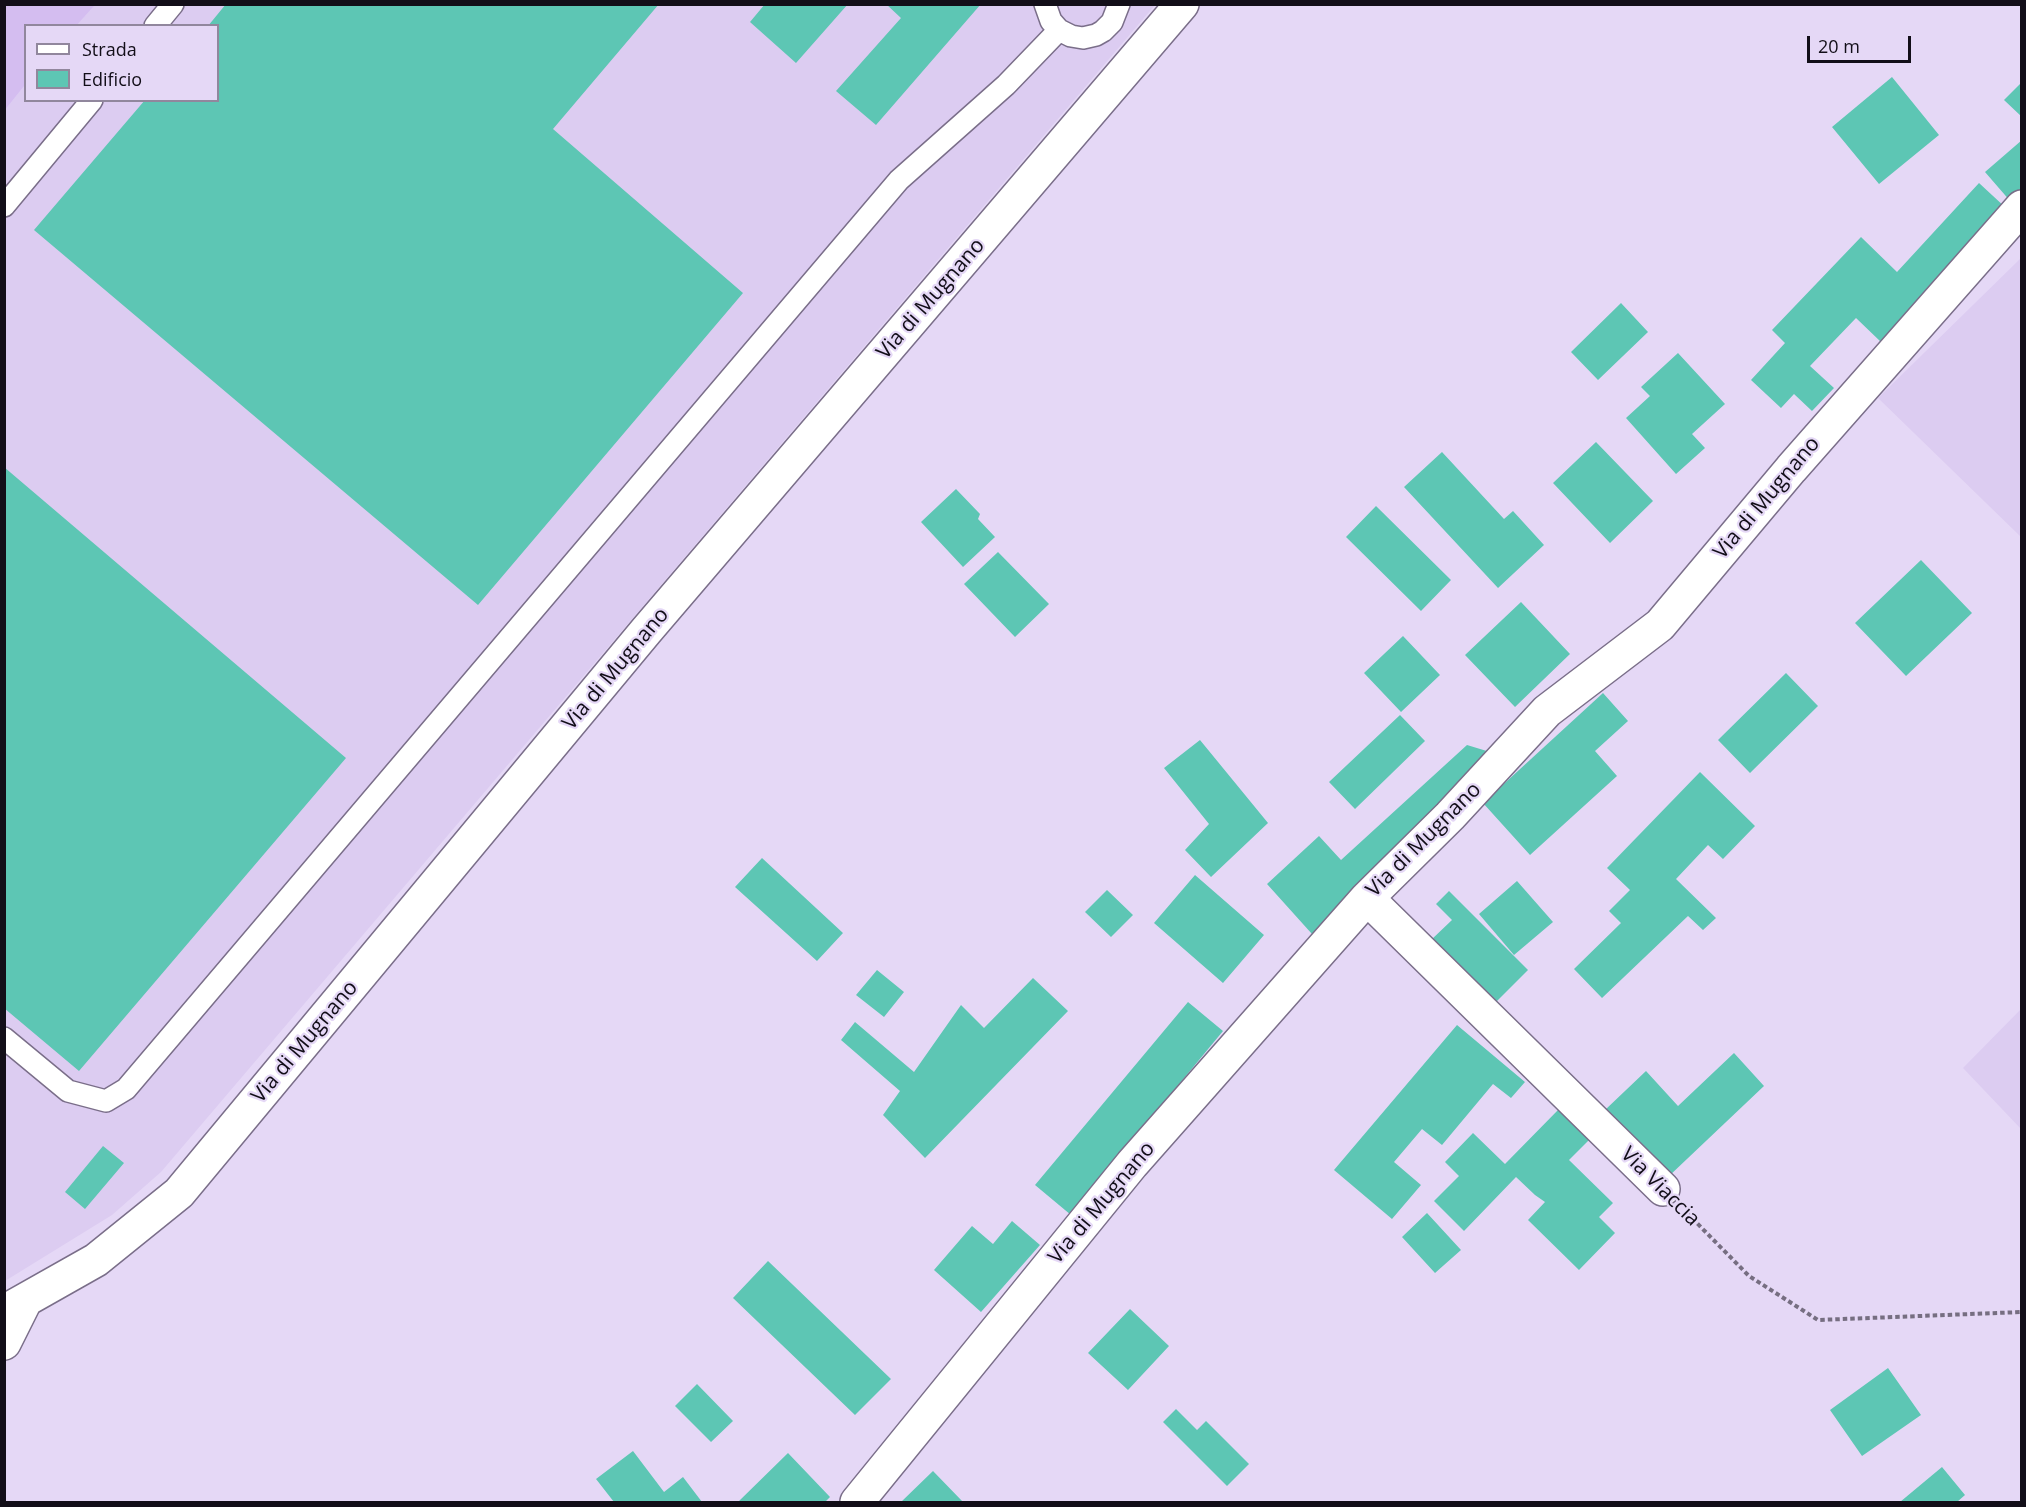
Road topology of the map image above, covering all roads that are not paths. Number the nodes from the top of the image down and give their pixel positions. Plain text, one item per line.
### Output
1 (173, 4) edge
2 (1046, 4) edge
3 (1119, 4) edge
4 (1182, 4) edge
5 (157, 24) edge
6 (1059, 30) junction
7 (90, 102) edge
8 (4, 206) edge
9 (2022, 207) edge
10 (1367, 898) junction
11 (4, 1038) edge
12 (1663, 1190) road end
13 (14, 1307) edge
14 (4, 1343) edge
15 (857, 1503) edge

1 - 5 lane
2 - 6 lane
3 - 6 lane
4 - 13 street, Via di Mugnano
6 - 11 lane
7 - 8 lane
9 - 10 street, Via di Mugnano
10 - 12 street, Via Viaccia
10 - 15 street, Via di Mugnano
13 - 14 street, Via di Mugnano

